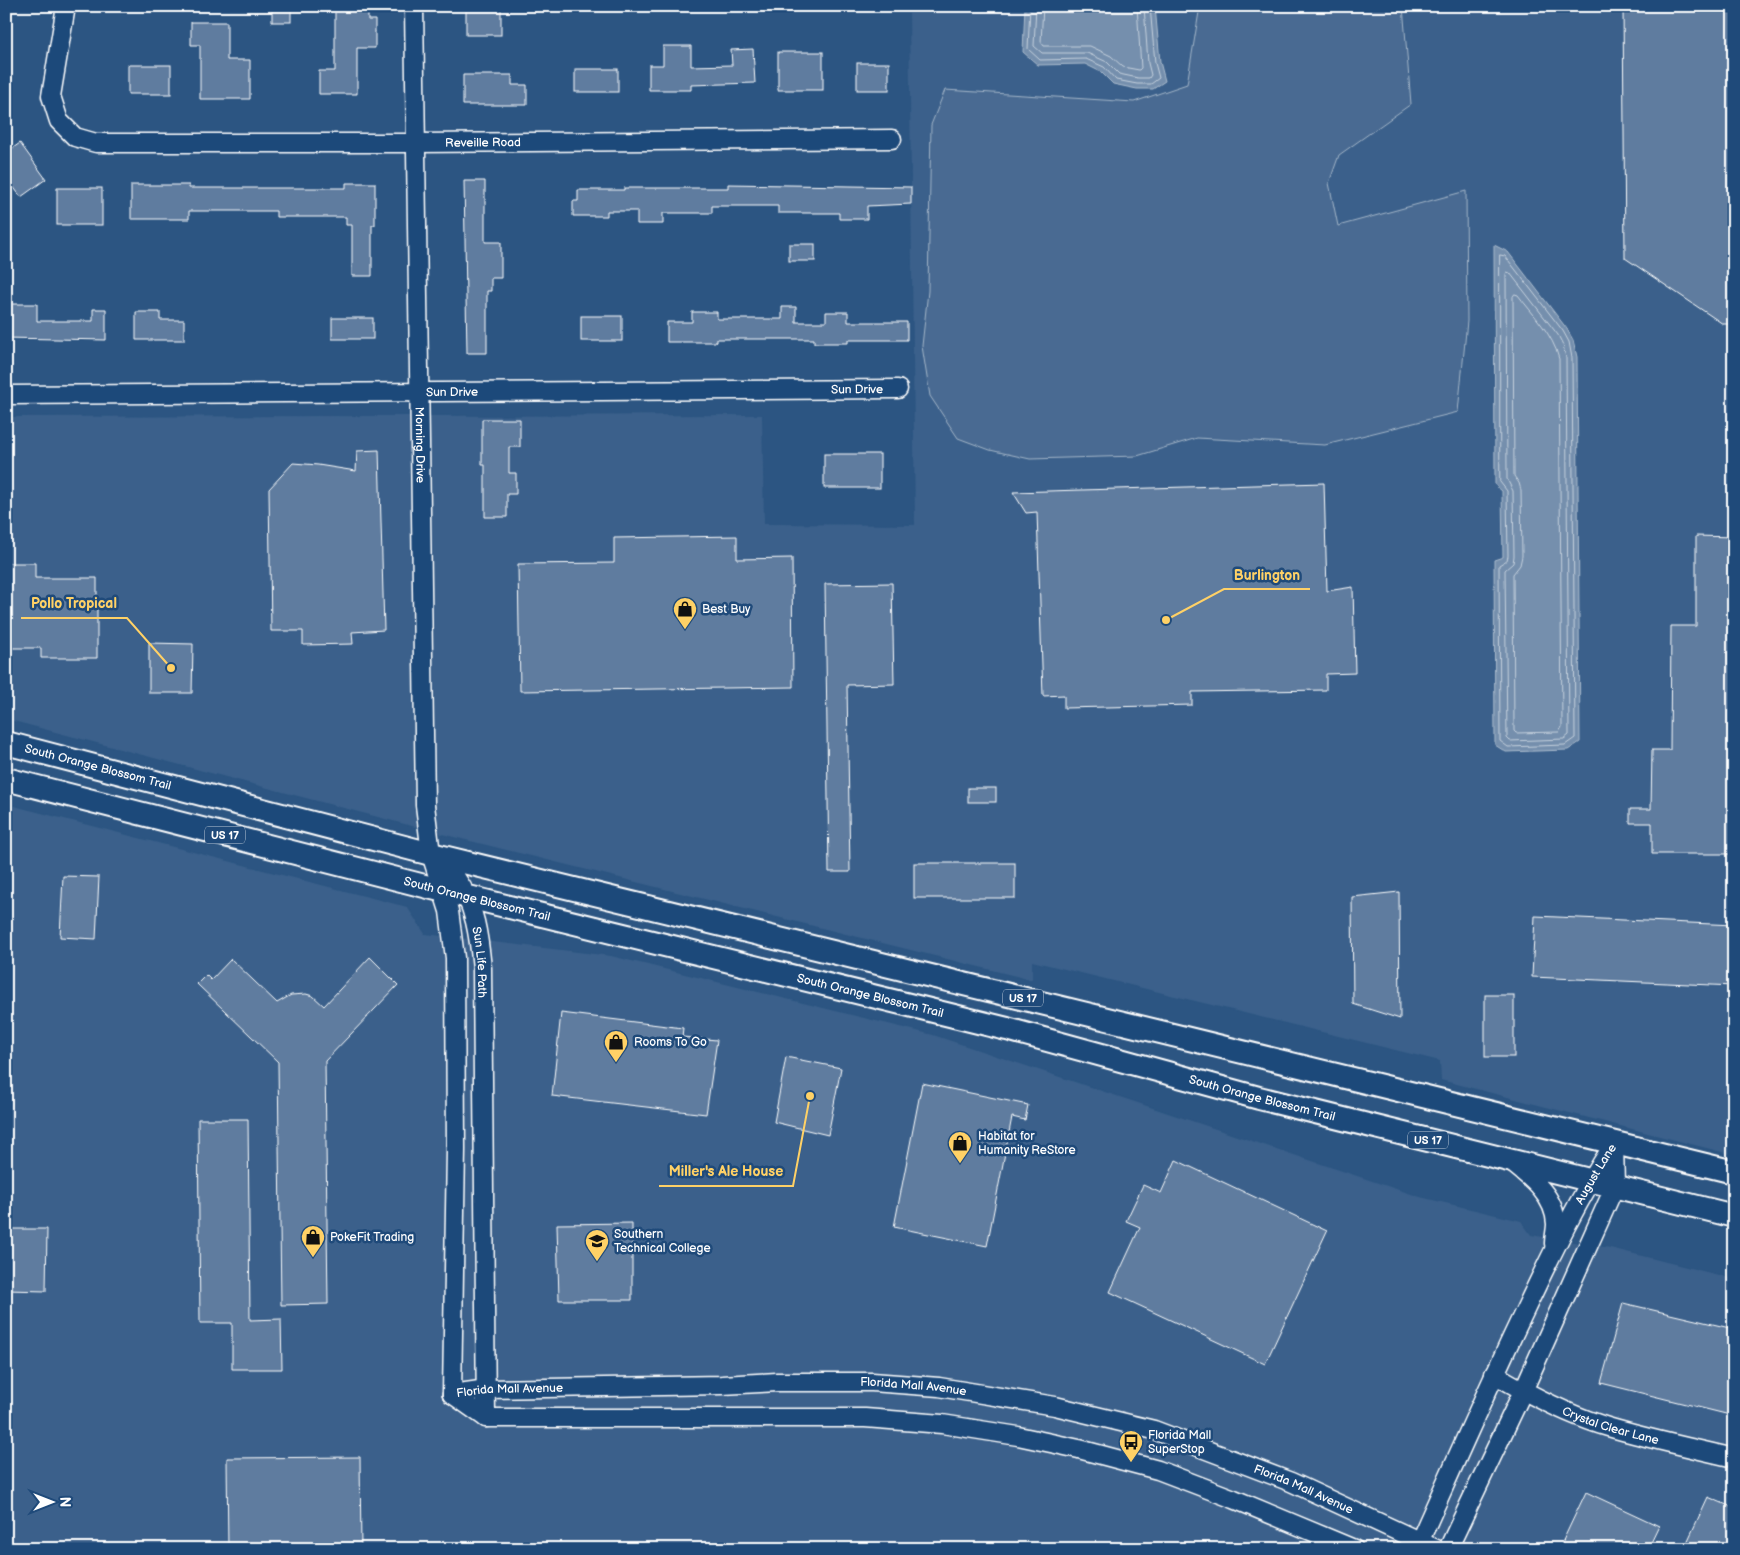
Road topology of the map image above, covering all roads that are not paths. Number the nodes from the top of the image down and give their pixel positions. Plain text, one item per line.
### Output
1 (66, 6) edge
2 (414, 6) edge
3 (892, 138) dead end
4 (416, 143) junction
5 (898, 389) dead end
6 (418, 392) junction
7 (6, 394) edge
8 (6, 743) edge
9 (6, 779) edge
10 (431, 854) junction
11 (444, 892) junction
12 (468, 897) junction
13 (1614, 1144) junction
14 (456, 1150) junction
15 (484, 1153) junction
16 (1509, 1160) junction
17 (1734, 1172) edge
18 (1590, 1180) junction
19 (1615, 1186) junction
20 (1734, 1216) edge
21 (1553, 1250) junction
22 (1494, 1374) junction
23 (487, 1389) junction
24 (1523, 1391) junction
25 (452, 1394) junction
26 (486, 1418) junction
27 (1734, 1458) edge
28 (1418, 1545) edge
29 (1354, 1549) edge
30 (1436, 1549) edge
31 (1448, 1549) edge

1 - 4 street, Reveille Road
2 - 4 street, Morning Drive
3 - 4 street, Reveille Road
4 - 6 street, Morning Drive
5 - 6 street, Sun Drive
6 - 7 street, Sun Drive
6 - 10 street, Morning Drive
8 - 10 main road, South Orange Blossom Trail / US 17
9 - 11 main road, South Orange Blossom Trail / US 17
10 - 11 street, Sun Life Path
10 - 12 street, Sun Life Path
10 - 13 main road, South Orange Blossom Trail / US 17
11 - 12 main road, South Orange Blossom Trail / US 17
11 - 14 street, Sun Life Path
12 - 15 street, Sun Life Path
12 - 16 main road, South Orange Blossom Trail / US 17
13 - 17 main road, South Orange Blossom Trail
13 - 18 street, August Lane
13 - 19 street, August Lane
14 - 15 street
14 - 25 street, Sun Life Path
15 - 23 street, Sun Life Path
16 - 18 main road, South Orange Blossom Trail / US 17
16 - 21 street
18 - 19 main road, South Orange Blossom Trail / US 17
18 - 21 street, August Lane
19 - 20 main road, South Orange Blossom Trail / US 17
19 - 24 street, August Lane
21 - 22 street, August Lane
22 - 24 street, Crystal Clear Lane
22 - 28 street, August Lane
23 - 25 street, Florida Mall Avenue
23 - 26 street, Sun Life Path
23 - 28 street, Florida Mall Avenue
24 - 27 street, Crystal Clear Lane
24 - 31 street, August Lane
25 - 26 street, Florida Mall Avenue
26 - 29 street, Florida Mall Avenue
28 - 30 street, Florida Mall Avenue

